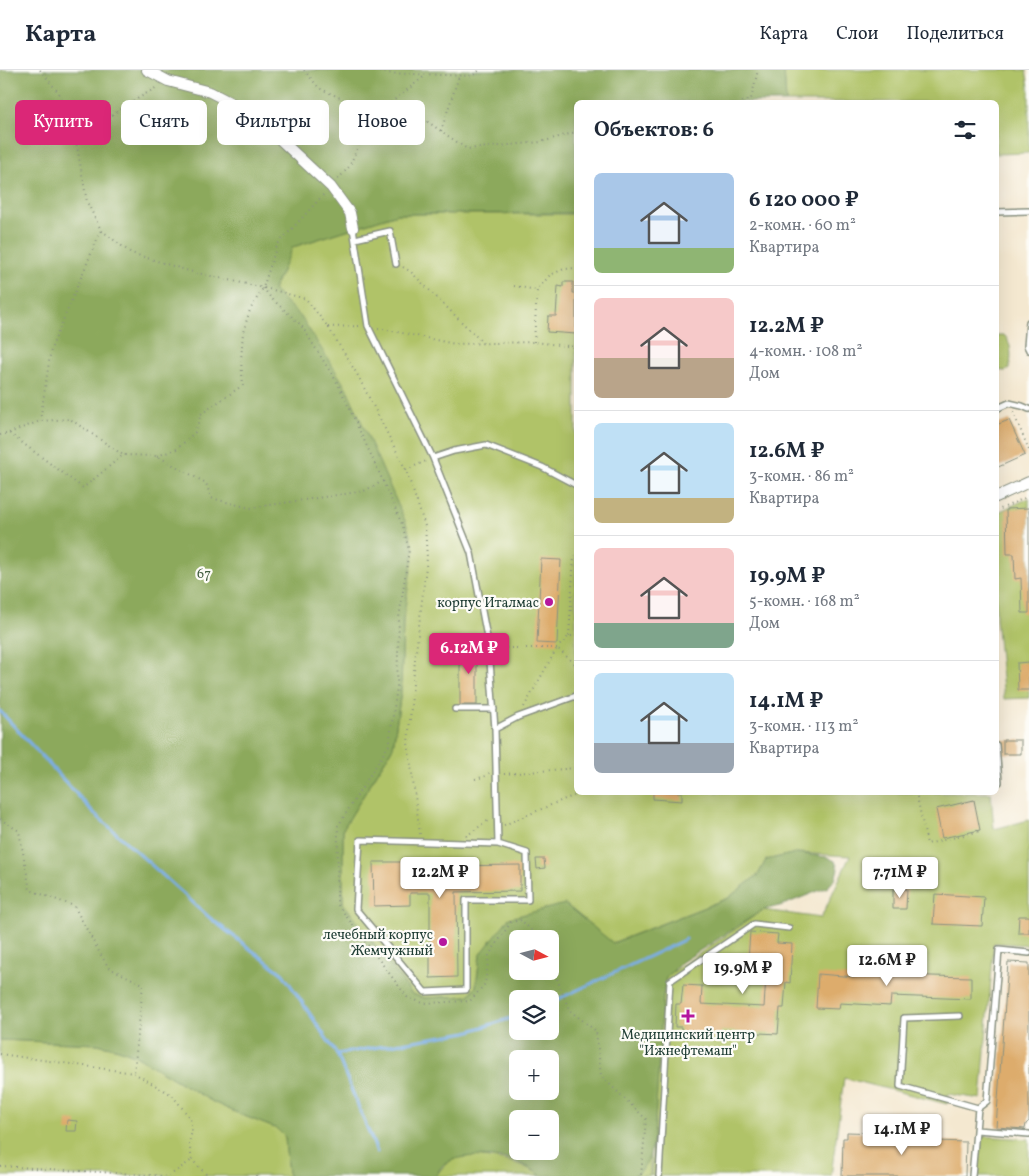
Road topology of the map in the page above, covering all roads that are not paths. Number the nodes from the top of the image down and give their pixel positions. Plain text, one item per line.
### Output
1 (147, 70) edge
2 (1029, 211) edge
3 (999, 212) edge
4 (353, 228) joint
5 (355, 239) junction
6 (396, 264) road end
7 (1029, 322) edge
8 (1029, 350) edge
9 (999, 408) edge
10 (1029, 409) edge
11 (433, 458) junction
12 (1029, 482) edge
13 (574, 484) edge
14 (999, 496) edge
15 (574, 697) edge
16 (455, 709) dead end
17 (494, 709) junction
18 (495, 729) junction
19 (498, 844) junction
20 (789, 928) dead end
21 (1029, 953) edge
22 (960, 1016) dead end
23 (978, 1108) junction
24 (976, 1130) junction
25 (1029, 1134) edge
26 (659, 1176) edge
27 (972, 1176) edge

1 - 4 street
2 - 3 lane
4 - 5 lane
5 - 6 lane
5 - 11 lane
7 - 8 lane
9 - 10 lane
11 - 13 lane
11 - 17 lane
12 - 14 street
15 - 18 lane
16 - 17 lane
17 - 18 lane
18 - 19 lane
19 - 19 lane
20 - 26 lane
21 - 23 lane
22 - 23 lane
23 - 24 lane
24 - 25 lane
24 - 27 lane

